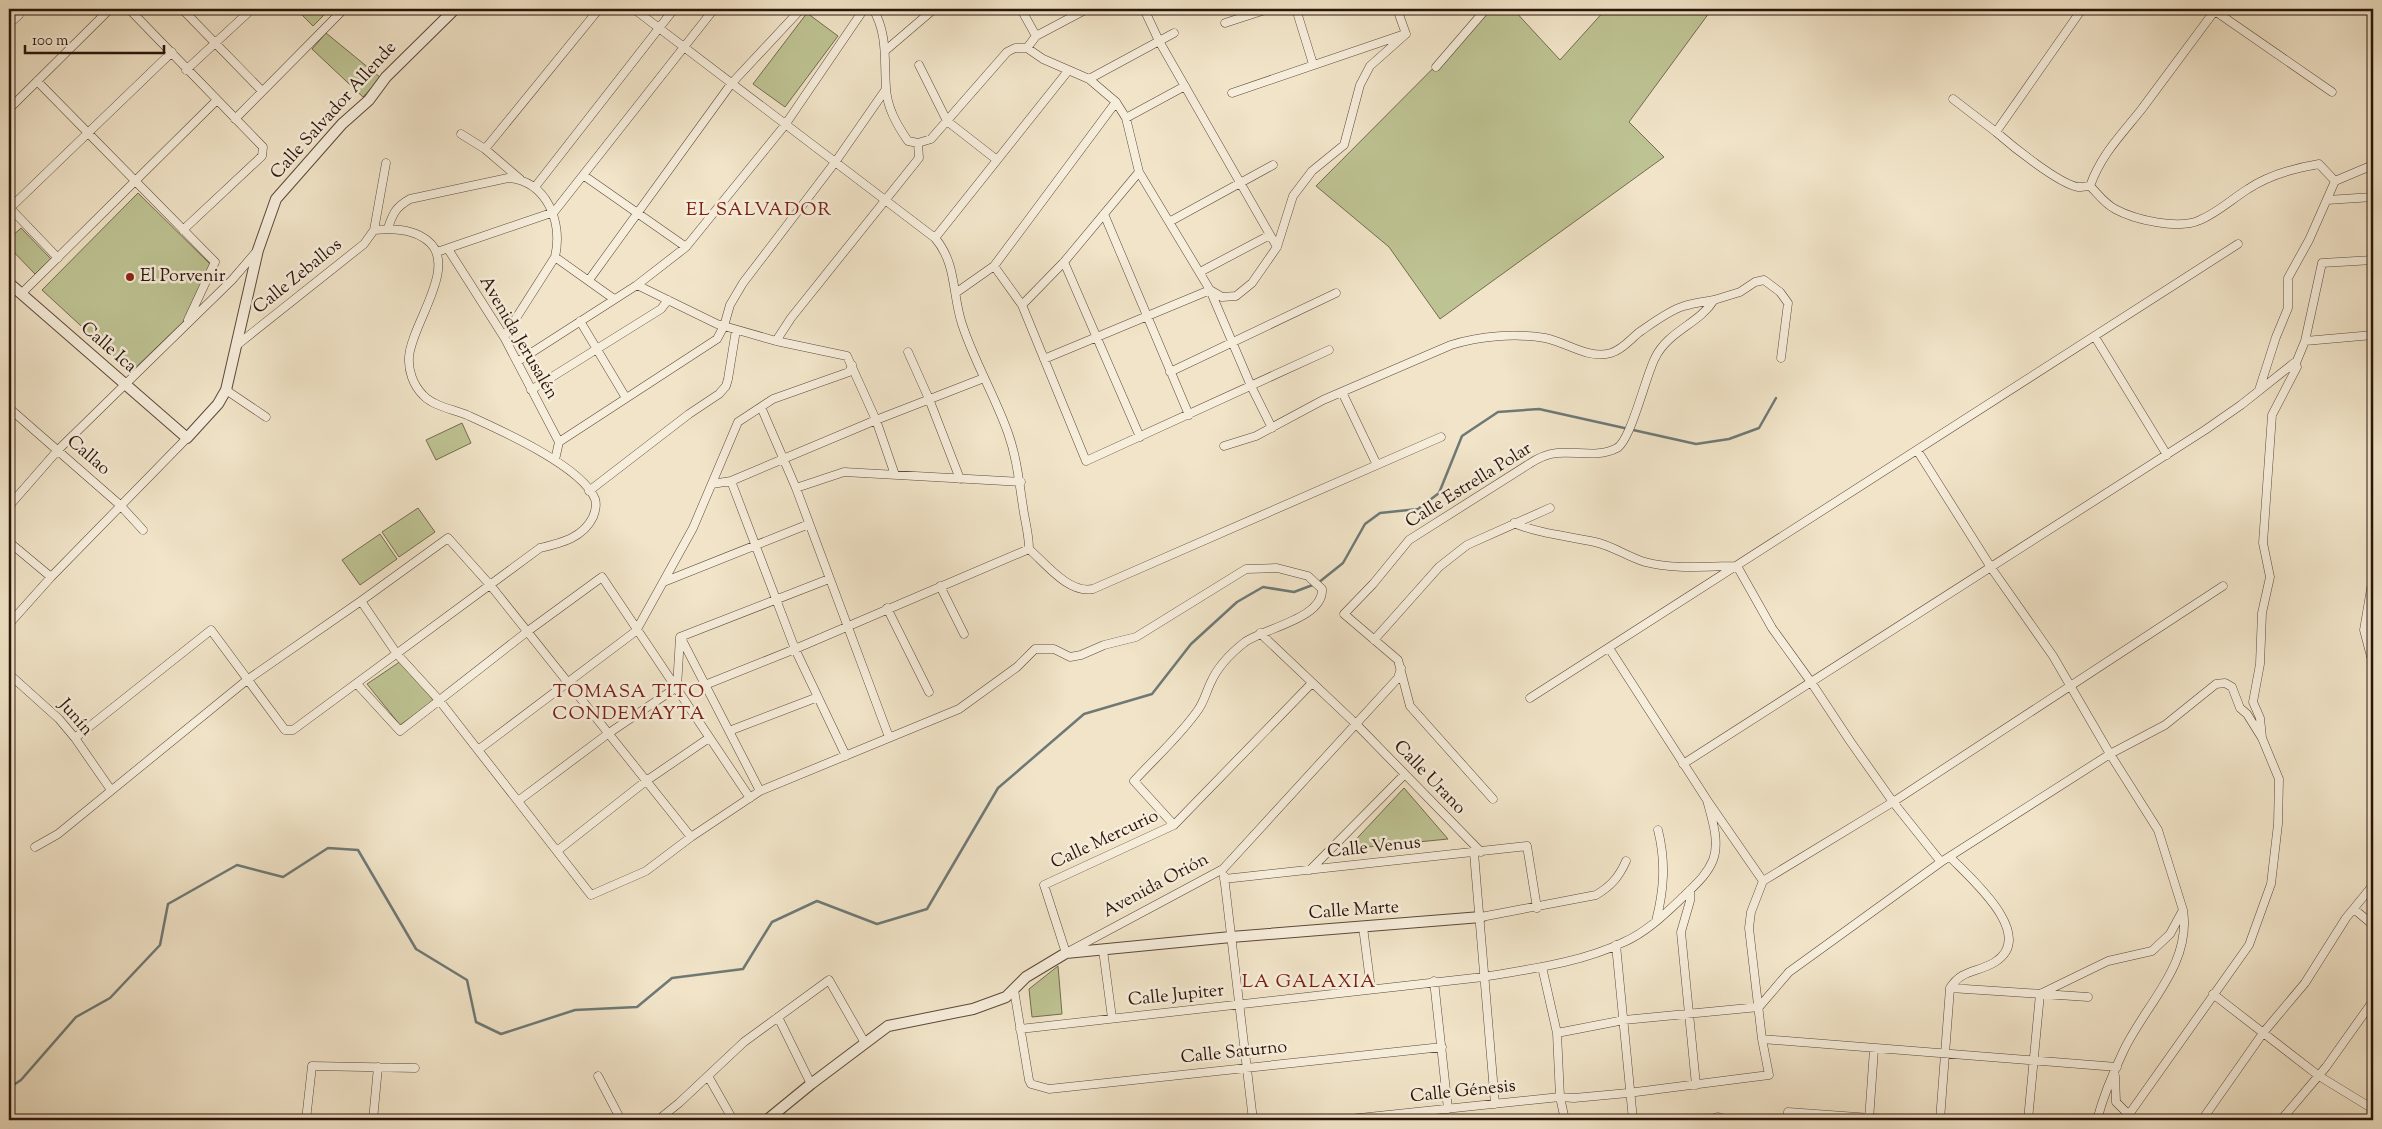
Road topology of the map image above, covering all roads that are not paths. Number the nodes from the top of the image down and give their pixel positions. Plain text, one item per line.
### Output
1 (110, 9) edge
2 (129, 9) edge
3 (182, 9) edge
4 (252, 9) edge
5 (455, 9) edge
6 (599, 9) edge
7 (634, 9) edge
8 (674, 9) edge
9 (714, 9) edge
10 (801, 9) edge
11 (864, 9) edge
12 (874, 9) edge
13 (934, 9) edge
14 (1021, 9) edge
15 (1087, 9) edge
16 (1144, 9) edge
17 (1268, 9) edge
18 (1296, 9) edge
19 (1397, 9) edge
20 (1486, 9) edge
21 (2082, 9) edge
22 (2214, 9) edge
23 (338, 10) edge
24 (19, 15) dead end
25 (1225, 23) dead end
26 (9, 24) edge
27 (658, 28) junction
28 (1174, 33) dead end
29 (1406, 34) junction
30 (1036, 36) junction
31 (1159, 41) junction
32 (215, 43) junction
33 (684, 48) junction
34 (1027, 48) junction
35 (886, 50) junction
36 (172, 52) junction
37 (1313, 64) junction
38 (919, 65) dead end
39 (1436, 66) dead end
40 (186, 70) junction
41 (1068, 71) junction
42 (1089, 79) junction
43 (37, 81) junction
44 (731, 84) junction
45 (1185, 86) junction
46 (886, 89) junction
47 (262, 91) junction
48 (2332, 92) dead end
49 (1232, 93) dead end
50 (1953, 99) dead end
51 (217, 100) junction
52 (1116, 102) junction
53 (9, 109) edge
54 (1126, 118) junction
55 (235, 119) junction
56 (948, 121) junction
57 (785, 125) junction
58 (89, 132) junction
59 (1996, 132) junction
60 (461, 134) dead end
61 (918, 143) junction
62 (484, 148) junction
63 (997, 160) junction
64 (836, 161) junction
65 (386, 163) dead end
66 (1273, 165) dead end
67 (2373, 165) edge
68 (1139, 172) junction
69 (583, 175) junction
70 (520, 179) junction
71 (136, 180) junction
72 (2335, 181) junction
73 (1240, 182) junction
74 (2090, 186) junction
75 (535, 187) junction
76 (2373, 197) edge
77 (885, 200) junction
78 (2327, 200) junction
79 (9, 208) edge
80 (554, 212) junction
81 (638, 213) junction
82 (1104, 214) junction
83 (1169, 222) junction
84 (388, 228) junction
85 (183, 230) junction
86 (374, 230) junction
87 (1270, 235) junction
88 (934, 238) junction
89 (2238, 244) dead end
90 (686, 247) junction
91 (1277, 247) junction
92 (448, 249) junction
93 (258, 250) junction
94 (437, 252) junction
95 (555, 257) junction
96 (58, 258) junction
97 (2373, 260) edge
98 (1064, 262) junction
99 (994, 266) junction
100 (1200, 272) junction
101 (589, 280) junction
102 (9, 283) edge
103 (637, 285) junction
104 (1210, 290) junction
105 (956, 292) junction
106 (1336, 293) dead end
107 (21, 294) junction
108 (614, 299) junction
109 (668, 300) junction
110 (1714, 300) junction
111 (1022, 304) junction
112 (1146, 317) junction
113 (580, 321) junction
114 (186, 325) junction
115 (724, 326) junction
116 (736, 330) junction
117 (2373, 335) edge
118 (504, 337) junction
119 (2095, 337) junction
120 (1096, 339) junction
121 (776, 341) junction
122 (2305, 341) junction
123 (1234, 343) junction
124 (237, 345) junction
125 (597, 349) junction
126 (1328, 350) dead end
127 (908, 352) dead end
128 (1781, 358) dead end
129 (1044, 359) junction
130 (516, 362) junction
131 (2296, 363) junction
132 (852, 365) junction
133 (1170, 372) junction
134 (984, 378) junction
135 (125, 384) junction
136 (1251, 386) junction
137 (226, 390) junction
138 (531, 390) junction
139 (1342, 392) junction
140 (2258, 392) junction
141 (626, 398) junction
142 (929, 399) junction
143 (760, 406) junction
144 (9, 408) edge
145 (1189, 415) junction
146 (266, 418) dead end
147 (876, 420) junction
148 (1272, 428) junction
149 (1140, 437) junction
150 (187, 438) junction
151 (1441, 438) dead end
152 (559, 442) junction
153 (1224, 446) dead end
154 (58, 450) junction
155 (1917, 450) junction
156 (2167, 454) junction
157 (555, 460) junction
158 (783, 460) junction
159 (1377, 465) junction
160 (895, 475) junction
161 (960, 478) junction
162 (731, 481) junction
163 (1021, 482) junction
164 (712, 484) junction
165 (796, 488) junction
166 (589, 492) junction
167 (120, 504) junction
168 (9, 506) edge
169 (1550, 508) dead end
170 (1514, 523) junction
171 (810, 524) junction
172 (143, 530) dead end
173 (9, 542) edge
174 (756, 547) junction
175 (1029, 549) junction
176 (1737, 566) junction
177 (1992, 569) junction
178 (51, 577) junction
179 (2373, 577) edge
180 (829, 579) junction
181 (666, 580) junction
182 (491, 586) junction
183 (940, 586) junction
184 (2223, 586) dead end
185 (776, 599) junction
186 (362, 601) junction
187 (887, 608) junction
188 (9, 624) edge
189 (848, 625) junction
190 (528, 631) junction
191 (636, 631) junction
192 (1260, 633) junction
193 (964, 634) dead end
194 (680, 637) junction
195 (1374, 640) junction
196 (1609, 648) junction
197 (795, 649) junction
198 (397, 654) junction
199 (2373, 664) edge
200 (1401, 668) junction
201 (9, 674) edge
202 (247, 680) junction
203 (568, 682) junction
204 (1811, 682) junction
205 (1312, 683) junction
206 (357, 684) junction
207 (705, 685) junction
208 (677, 687) junction
209 (2070, 688) junction
210 (929, 692) dead end
211 (818, 697) junction
212 (1530, 698) dead end
213 (439, 700) junction
214 (1356, 724) junction
215 (729, 731) junction
216 (609, 734) junction
217 (889, 737) junction
218 (75, 738) junction
219 (709, 738) junction
220 (2262, 738) junction
221 (478, 750) junction
222 (2110, 754) junction
223 (846, 756) junction
224 (1683, 764) junction
225 (1405, 774) junction
226 (646, 781) junction
227 (111, 790) junction
228 (760, 791) junction
229 (750, 798) junction
230 (1493, 799) dead end
231 (1708, 800) junction
232 (518, 801) junction
233 (1893, 802) junction
234 (1174, 825) junction
235 (1658, 830) dead end
236 (691, 837) junction
237 (35, 847) dead end
238 (557, 851) junction
239 (1477, 852) junction
240 (1950, 857) junction
241 (1626, 861) dead end
242 (1942, 862) junction
243 (1223, 869) junction
244 (1310, 870) junction
245 (1224, 879) junction
246 (1763, 880) junction
247 (2373, 884) edge
248 (1690, 890) junction
249 (1536, 908) junction
250 (2354, 909) junction
251 (2183, 910) junction
252 (1481, 918) junction
253 (1656, 921) junction
254 (2373, 924) edge
255 (1364, 927) junction
256 (1231, 937) junction
257 (1616, 945) junction
258 (1104, 950) junction
259 (1066, 953) junction
260 (1542, 967) junction
261 (1483, 977) junction
262 (1434, 981) junction
263 (1950, 988) junction
264 (1371, 989) junction
265 (1014, 990) junction
266 (2040, 994) junction
267 (2213, 994) junction
268 (2088, 997) dead end
269 (2373, 1001) edge
270 (1239, 1004) junction
271 (1759, 1007) junction
272 (1689, 1014) junction
273 (778, 1017) junction
274 (1112, 1018) junction
275 (1624, 1020) junction
276 (1020, 1029) junction
277 (1558, 1033) junction
278 (2263, 1033) junction
279 (1762, 1039) junction
280 (865, 1043) junction
281 (1442, 1047) junction
282 (1874, 1048) junction
283 (1946, 1054) junction
284 (2034, 1061) junction
285 (378, 1067) junction
286 (1246, 1067) junction
287 (414, 1068) dead end
288 (2116, 1069) junction
289 (598, 1076) dead end
290 (708, 1076) junction
291 (2319, 1076) junction
292 (811, 1084) junction
293 (1696, 1085) junction
294 (1628, 1094) junction
295 (1560, 1097) junction
296 (1495, 1104) junction
297 (1448, 1109) junction
298 (2373, 1109) edge
299 (1869, 1119) edge
300 (2129, 1119) edge
301 (306, 1120) edge
302 (373, 1120) edge
303 (621, 1120) edge
304 (658, 1120) edge
305 (734, 1120) edge
306 (767, 1120) edge
307 (1253, 1120) edge
308 (1340, 1120) edge
309 (1565, 1120) edge
310 (1632, 1120) edge
311 (1708, 1120) edge
312 (1728, 1120) edge
313 (1788, 1120) edge
314 (1899, 1120) edge
315 (1940, 1120) edge
316 (2028, 1120) edge
317 (2097, 1120) edge
318 (2202, 1120) edge
319 (2282, 1120) edge

1 - 43 street
2 - 36 street
3 - 32 street
4 - 32 street
5 - 93 street, Calle Salvador Allende
6 - 62 street
7 - 27 street
8 - 27 street
9 - 33 street
10 - 44 street
11 - 57 street
12 - 35 street
13 - 35 street
14 - 30 street
15 - 30 street
16 - 31 street
17 - 25 street
18 - 37 street
19 - 29 street
20 - 39 street
21 - 59 street
22 - 48 street
22 - 74 street
23 - 47 street
24 - 26 street
27 - 33 street
27 - 75 street
28 - 31 street
29 - 37 street
29 - 91 street
30 - 34 street
31 - 42 street
31 - 45 street
32 - 40 street
32 - 47 street
33 - 44 street
33 - 69 street
34 - 41 street
34 - 56 street
35 - 46 street
36 - 40 street
36 - 58 street
37 - 49 street
38 - 56 street
40 - 51 street
41 - 42 street
41 - 63 street
42 - 52 street
43 - 53 street
43 - 58 street
44 - 57 street
44 - 81 street
45 - 54 street
45 - 73 street
46 - 61 street
46 - 64 street
47 - 55 street
50 - 59 street
51 - 55 street
51 - 71 street
52 - 54 street
52 - 99 street
54 - 68 street
55 - 85 street
56 - 61 street
56 - 63 street
57 - 64 street
57 - 90 street
58 - 71 street
58 - 79 street
59 - 74 street
60 - 62 street
61 - 77 street
62 - 70 street
63 - 88 street
64 - 77 street
64 - 115 street
65 - 86 street
66 - 73 street
67 - 72 street
68 - 82 street
68 - 83 street
69 - 80 street
69 - 81 street
70 - 75 street
70 - 84 street
71 - 85 street
71 - 96 street
72 - 74 street
72 - 78 street
73 - 83 street
73 - 87 street
75 - 80 street
76 - 78 street
77 - 88 street
77 - 121 street
78 - 140 street
79 - 96 street
80 - 92 street
80 - 95 street
81 - 90 street
81 - 101 street
82 - 98 street
82 - 112 street
83 - 100 street
84 - 86 street
84 - 94 street
85 - 114 street
86 - 124 street, Calle Zeballos
87 - 91 street
87 - 100 street
88 - 105 street
89 - 119 street
90 - 103 street
91 - 104 street
92 - 94 street
92 - 118 street, Avenida Jerusalén
93 - 114 street
93 - 124 street, Calle Salvador Allende
94 - 157 street
95 - 101 street
95 - 118 street
96 - 107 street
97 - 122 street
98 - 111 street
98 - 120 street
99 - 105 street
99 - 111 street
100 - 104 street
101 - 108 street
102 - 107 street, Calle Ica
103 - 108 street
103 - 109 street
104 - 112 street
104 - 123 street
105 - 134 street
106 - 123 street
107 - 135 street, Calle Ica
108 - 113 street
109 - 115 street
109 - 125 street
110 - 128 street
110 - 139 street
110 - 195 street, Calle Estrella Polar
111 - 129 street
112 - 120 street
112 - 133 street
113 - 125 street
113 - 130 street
114 - 135 street
115 - 116 street
115 - 141 street
116 - 121 street
116 - 166 street
117 - 122 street
118 - 130 street, Avenida Jerusalén
119 - 155 street
119 - 156 street
120 - 129 street
120 - 149 street
121 - 132 street
122 - 131 street
123 - 133 street
123 - 136 street
124 - 137 street, Calle Salvador Allende
125 - 138 street
125 - 141 street
126 - 136 street
127 - 142 street
129 - 149 street
130 - 138 street, Avenida Jerusalén
131 - 140 street
131 - 220 street
132 - 143 street
132 - 147 street
133 - 145 street
134 - 142 street
134 - 163 street
135 - 150 street, Calle Ica
135 - 154 street
136 - 145 street
136 - 148 street
137 - 146 street
137 - 150 street
138 - 152 street, Avenida Jerusalén
139 - 148 street
139 - 159 street
140 - 156 street
141 - 152 street
142 - 147 street
142 - 161 street
143 - 158 street
143 - 164 street
144 - 154 street, Callao
145 - 149 street
147 - 158 street
147 - 160 street
148 - 153 street
150 - 167 street
151 - 159 street
152 - 157 street
154 - 167 street, Callao
154 - 168 street
155 - 176 street
155 - 177 street
156 - 177 street
157 - 166 street
158 - 162 street
158 - 165 street
159 - 175 street
160 - 161 street
160 - 165 street
161 - 163 street
162 - 164 street
162 - 174 street
163 - 175 street
164 - 181 street
165 - 171 street
166 - 182 street
167 - 172 street, Callao
167 - 178 street
169 - 170 street
170 - 176 street
170 - 195 street
171 - 174 street
171 - 180 street
173 - 178 street
174 - 181 street
174 - 185 street
175 - 183 street
176 - 196 street
176 - 204 street
177 - 204 street
177 - 209 street
178 - 188 street
179 - 199 street
180 - 185 street
180 - 189 street
181 - 191 street
182 - 186 street
182 - 190 street
182 - 198 street
183 - 187 street
183 - 193 street
184 - 209 street
185 - 194 street
185 - 197 street
186 - 198 street
186 - 202 street
187 - 189 street
187 - 210 street
189 - 197 street
189 - 217 street
190 - 191 street
190 - 203 street
190 - 213 street
191 - 203 street
191 - 208 street
192 - 205 street, Calle Urano
192 - 217 street
192 - 234 street
194 - 207 street
194 - 208 street
195 - 200 street
196 - 212 street
196 - 224 street
197 - 207 street
197 - 211 street
198 - 206 street
198 - 213 street
200 - 214 street, Avenida Orión
200 - 230 street
201 - 218 street, Junín
202 - 206 street
202 - 218 street
202 - 227 street
203 - 216 street
203 - 221 street
204 - 224 street
204 - 233 street
205 - 214 street, Calle Urano
205 - 234 street, Calle Mercurio
206 - 213 street
207 - 215 street
208 - 216 street
208 - 219 street
209 - 222 street
209 - 233 street
211 - 215 street
211 - 223 street
213 - 221 street
214 - 225 street, Calle Urano
214 - 243 street, Avenida Orión
215 - 228 street
216 - 226 street
216 - 232 street
217 - 223 street
218 - 227 street, Junín
219 - 226 street
219 - 229 street
220 - 222 street
220 - 267 street
221 - 232 street
222 - 240 street
222 - 251 street
223 - 228 street
224 - 231 street
225 - 239 street, Calle Urano
225 - 244 street
226 - 236 street
226 - 238 street
227 - 237 street
228 - 229 street
229 - 236 street
231 - 246 street
231 - 248 street, Calle Jupiter
232 - 238 street
233 - 242 street
233 - 246 street
234 - 259 street, Calle Mercurio
235 - 253 street
236 - 238 street
239 - 244 street, Calle Venus
239 - 249 street, Calle Venus
239 - 252 street
240 - 242 street
240 - 263 street
241 - 249 street, Calle Marte
242 - 271 street
243 - 245 street
243 - 259 street, Avenida Orión
244 - 245 street, Calle Venus
245 - 256 street
246 - 271 street
247 - 250 street
248 - 253 street, Calle Jupiter
248 - 272 street
249 - 252 street, Calle Marte
250 - 254 street
250 - 278 street
251 - 266 street
251 - 288 street
252 - 255 street, Calle Marte
252 - 261 street
253 - 257 street, Calle Jupiter
255 - 256 street, Calle Marte
255 - 264 street
256 - 258 street, Calle Marte
256 - 270 street
257 - 260 street, Calle Jupiter
257 - 275 street
258 - 259 street, Calle Marte
258 - 274 street
259 - 265 street, Avenida Orión
260 - 261 street, Calle Jupiter
260 - 277 street
261 - 262 street, Calle Jupiter
261 - 296 street
262 - 264 street, Calle Jupiter
262 - 281 street
263 - 266 street
263 - 283 street
264 - 270 street, Calle Jupiter
265 - 276 street
265 - 280 street, Avenida Orión
266 - 268 street
266 - 284 street
267 - 278 street
267 - 300 street
269 - 291 street
270 - 274 street, Calle Jupiter
270 - 286 street
271 - 272 street
271 - 279 street
272 - 275 street
272 - 293 street
273 - 280 street
273 - 290 street
273 - 292 street
274 - 276 street, Calle Jupiter
275 - 277 street
275 - 294 street
276 - 286 street, Calle Saturno
277 - 295 street
278 - 291 street
278 - 318 street
279 - 282 street
279 - 293 street, Calle Génesis
280 - 292 street
281 - 286 street, Calle Saturno
281 - 297 street
282 - 283 street
282 - 299 street
283 - 284 street
283 - 315 street
284 - 288 street
284 - 316 street
285 - 287 street
285 - 301 street
285 - 302 street
286 - 307 street
288 - 300 street
288 - 317 street
289 - 303 street
290 - 304 street
290 - 305 street
291 - 298 street
291 - 319 street
292 - 306 street
293 - 294 street, Calle Génesis
294 - 295 street, Calle Génesis
294 - 310 street
295 - 296 street, Calle Génesis
295 - 309 street
296 - 297 street, Calle Génesis
297 - 308 street, Calle Génesis
299 - 313 street
299 - 314 street
311 - 312 street

